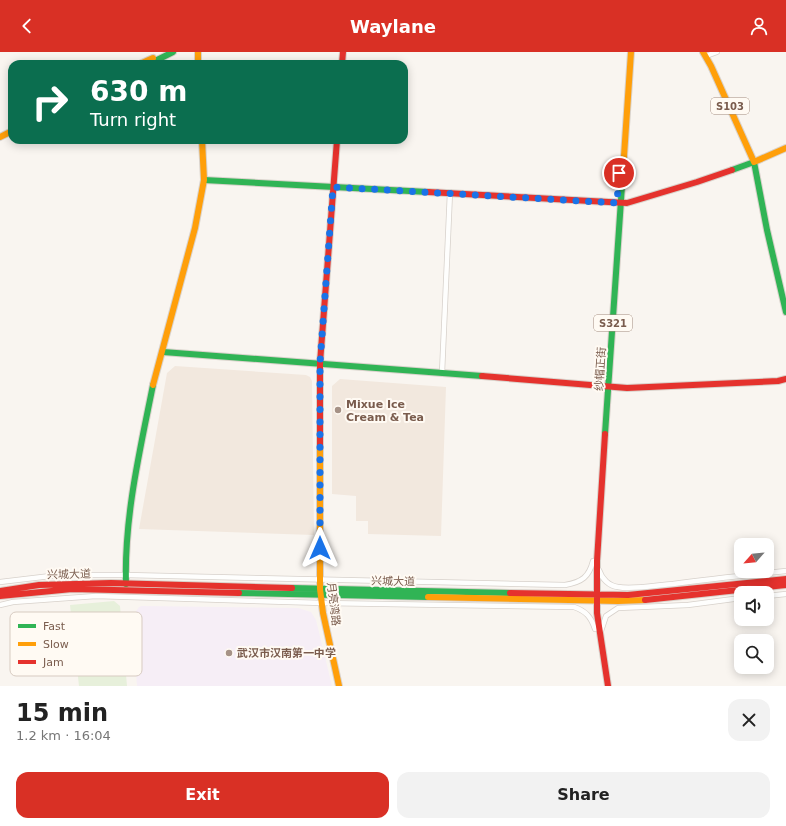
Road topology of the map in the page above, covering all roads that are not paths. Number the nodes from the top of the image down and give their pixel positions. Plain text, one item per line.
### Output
1 (164, 52) edge
2 (173, 52) edge
3 (627, 52) edge
4 (631, 52) edge
5 (717, 52) edge
6 (704, 54) edge
7 (148, 60) edge
8 (157, 60) edge
9 (202, 144) edge
10 (337, 144) edge
11 (786, 148) edge
12 (754, 162) junction
13 (204, 180) junction
14 (333, 187) junction
15 (450, 192) junction
16 (619, 203) junction
17 (786, 312) edge
18 (163, 352) junction
19 (320, 363) junction
20 (442, 373) junction
21 (786, 379) edge
22 (607, 387) junction
23 (595, 561) junction
24 (786, 571) edge
25 (126, 575) junction
26 (320, 579) junction
27 (786, 579) edge
28 (0, 582) edge
29 (126, 584) junction
30 (786, 585) edge
31 (0, 591) edge
32 (321, 592) junction
33 (786, 594) edge
34 (774, 595) edge
35 (0, 596) edge
36 (594, 597) junction
37 (734, 599) edge
38 (322, 603) junction
39 (0, 604) edge
40 (595, 629) junction
41 (600, 634) junction
42 (339, 686) edge
43 (604, 686) edge
44 (608, 686) edge

1 - 7 main road
2 - 8 main road
3 - 16 main road, 纱帽正街 / S321
4 - 16 main road, 纱帽正街 / S321
5 - 6 street
6 - 12 main road, S103
9 - 13 main road
10 - 14 main road, 月亮湾路
11 - 12 main road
12 - 16 main road
12 - 17 main road
13 - 14 main road
13 - 18 main road
14 - 15 main road
14 - 19 main road, 月亮湾路
15 - 16 main road
15 - 20 street
16 - 22 main road, 纱帽正街 / S321
18 - 19 main road
18 - 25 main road
19 - 20 main road
19 - 26 main road, 月亮湾路
20 - 22 main road
21 - 22 main road
22 - 23 main road, 纱帽正街 / S321
23 - 24 street
23 - 26 street
23 - 36 main road, 纱帽正街 / S321
25 - 26 street
25 - 28 street
25 - 29 main road
26 - 32 main road, 月亮湾路
27 - 36 main road, 兴城大道
29 - 31 main road, 兴城大道
29 - 32 main road, 兴城大道
30 - 36 main road, 兴城大道
32 - 35 main road, 兴城大道
32 - 36 main road, 兴城大道
32 - 38 main road, 月亮湾路
33 - 34 street
36 - 40 main road, 纱帽正街 / S321
36 - 41 main road, 纱帽正街 / S321
37 - 41 street
38 - 39 street
38 - 40 street
38 - 42 main road, 月亮湾路
40 - 43 main road, 纱帽正街 / S321
41 - 44 main road, 纱帽正街 / S321

